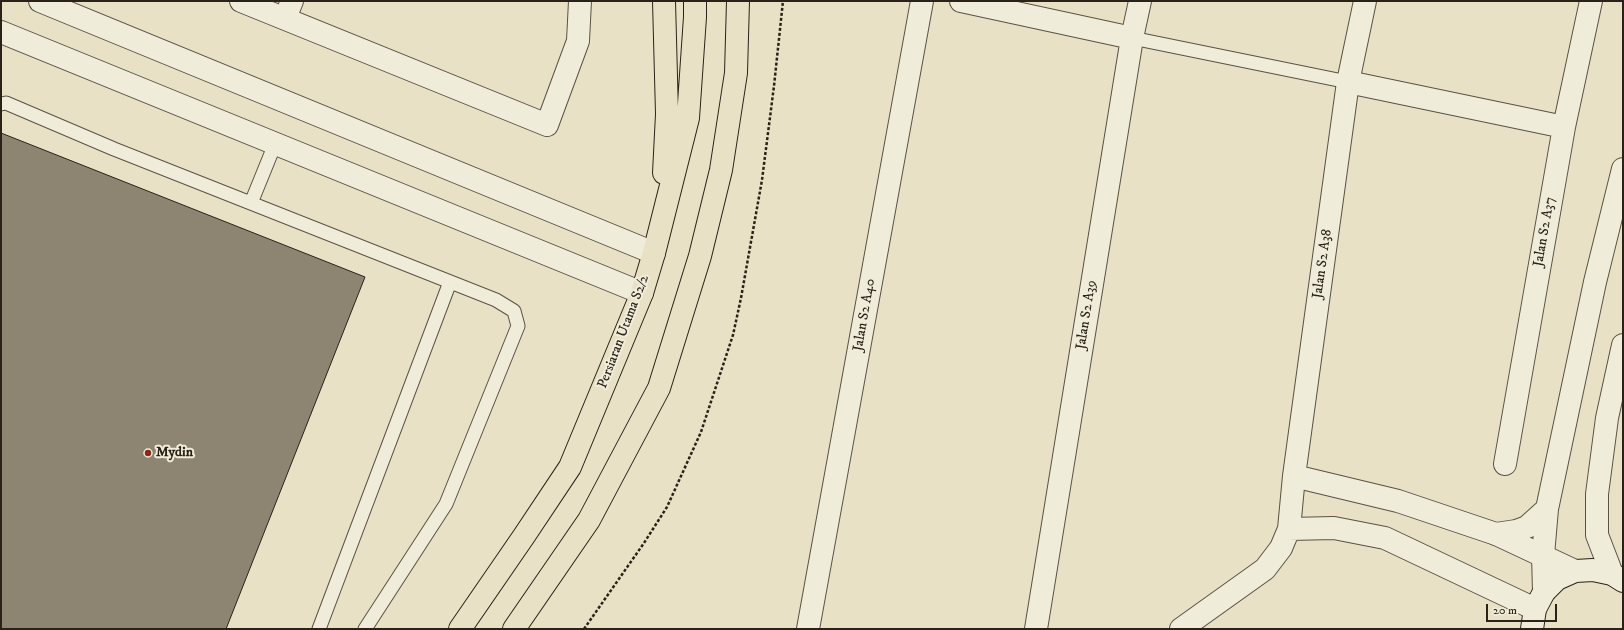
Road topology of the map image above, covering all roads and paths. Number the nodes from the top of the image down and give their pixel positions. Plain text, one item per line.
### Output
1 (40, 1) edge
2 (241, 1) edge
3 (580, 1) edge
4 (664, 1) edge
5 (695, 1) edge
6 (738, 1) edge
7 (782, 1) edge
8 (922, 1) edge
9 (962, 1) edge
10 (1140, 1) edge
11 (1366, 1) edge
12 (1591, 1) edge
13 (289, 10) edge
14 (1, 32) edge
15 (1132, 38) junction
16 (1348, 82) junction
17 (1, 104) edge
18 (1564, 126) junction
19 (275, 144) junction
20 (1623, 170) edge
21 (251, 203) junction
22 (662, 220) junction
23 (654, 253) junction
24 (450, 282) junction
25 (642, 293) junction
26 (1623, 345) edge
27 (1505, 464) dead end
28 (1294, 476) junction
29 (1547, 509) junction
30 (1290, 529) junction
31 (1496, 534) junction
32 (1543, 555) junction
33 (1574, 571) junction
34 (1617, 578) edge
35 (1535, 617) edge
36 (320, 629) edge
37 (365, 629) edge
38 (460, 629) edge
39 (514, 629) edge
40 (584, 629) edge
41 (808, 629) edge
42 (1036, 629) edge
43 (1181, 629) edge

1 - 23 street
2 - 13 street
3 - 13 street
4 - 22 main road
5 - 22 main road, Persiaran Utama S2/2
6 - 39 main road
7 - 40 path
8 - 41 street, Jalan S2 A40
9 - 15 street
10 - 15 street, Jalan S2 A39
11 - 16 street, Jalan S2 A38
12 - 18 street, Jalan S2 A37
14 - 19 street
15 - 16 lane
15 - 42 street, Jalan S2 A39
16 - 18 street
16 - 28 street, Jalan S2 A38
17 - 21 lane
18 - 27 street, Jalan S2 A37
19 - 21 lane
19 - 25 street
20 - 29 street
21 - 24 lane
22 - 23 main road, Persiaran Utama S2/2
23 - 25 main road, Persiaran Utama S2/2
24 - 36 lane
24 - 37 lane
25 - 38 main road, Persiaran Utama S2/2
26 - 34 street
28 - 30 street, Jalan S2 A38
28 - 31 street
29 - 31 street
29 - 32 street
30 - 35 street
30 - 43 street
31 - 32 street
32 - 33 street
32 - 35 street
33 - 34 street
33 - 35 street

